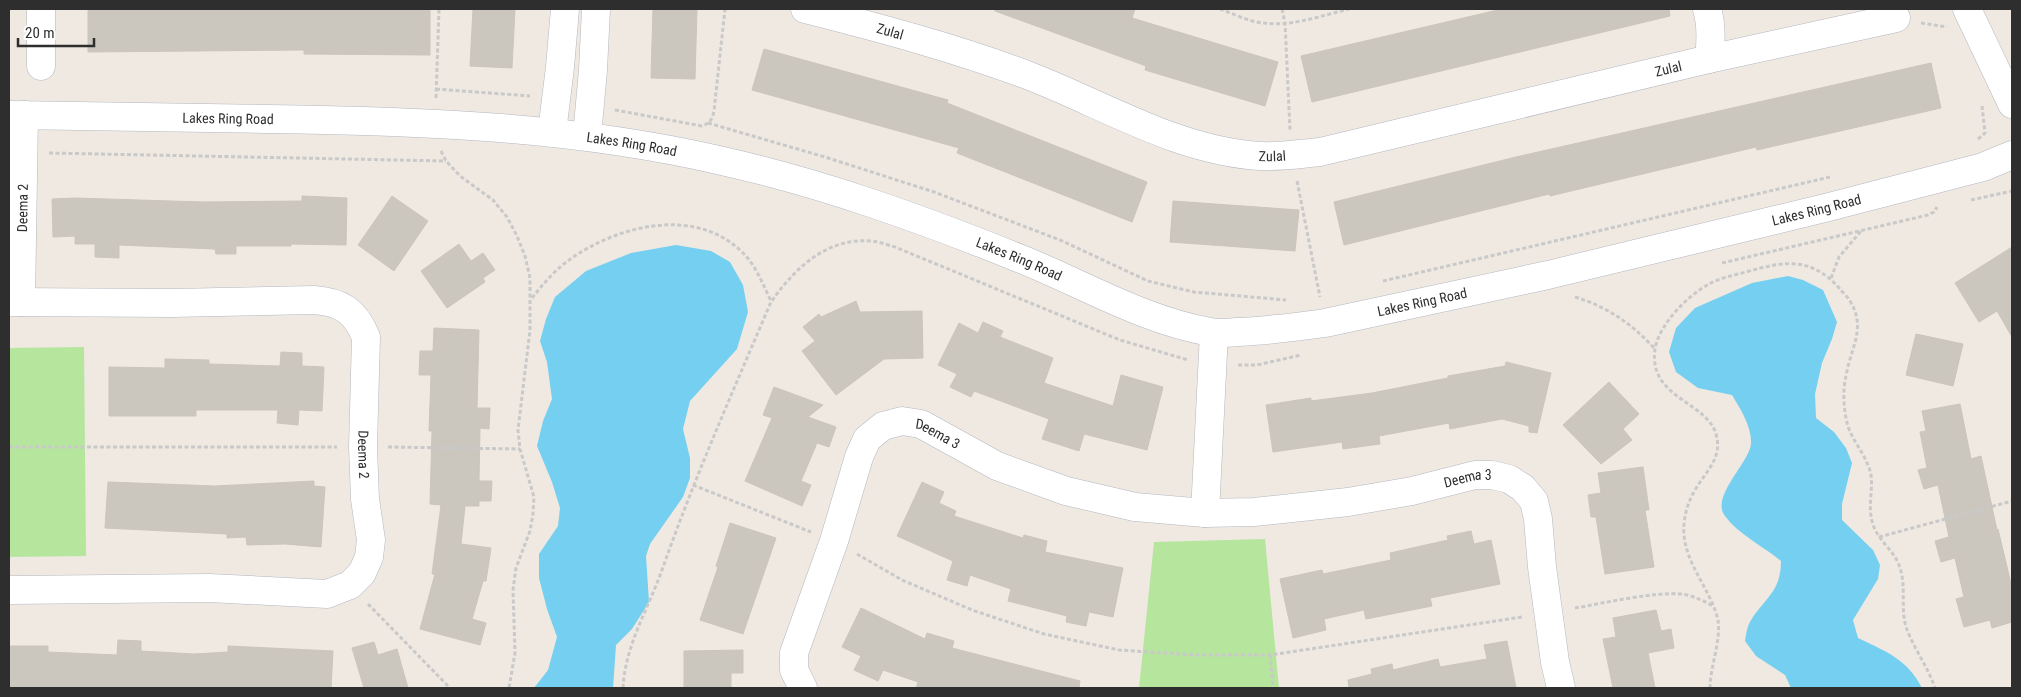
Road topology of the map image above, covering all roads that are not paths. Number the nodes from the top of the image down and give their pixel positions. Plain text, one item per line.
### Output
1 (41, 9) edge
2 (564, 9) edge
3 (596, 9) edge
4 (805, 9) edge
5 (1707, 9) edge
6 (851, 14) edge
7 (1896, 18) dead end
8 (1957, 20) edge
9 (1709, 59) junction
10 (41, 66) dead end
11 (2012, 104) edge
12 (17, 115) edge
13 (552, 132) junction
14 (587, 136) junction
15 (2012, 155) edge
16 (15, 302) edge
17 (1214, 333) junction
18 (1206, 513) junction
19 (9, 590) edge
20 (803, 688) edge
21 (1561, 688) edge

1 - 10 street
2 - 13 street
3 - 14 street
4 - 6 street, Zulal
5 - 9 street
6 - 9 street, Zulal
7 - 9 street, Zulal
8 - 11 street
12 - 13 street, Lakes Ring Road
12 - 16 street, Deema 2
13 - 14 street, Lakes Ring Road
14 - 17 street, Lakes Ring Road
15 - 17 street, Lakes Ring Road
16 - 19 street, Deema 2
17 - 18 street
18 - 20 street, Deema 3
18 - 21 street, Deema 3

